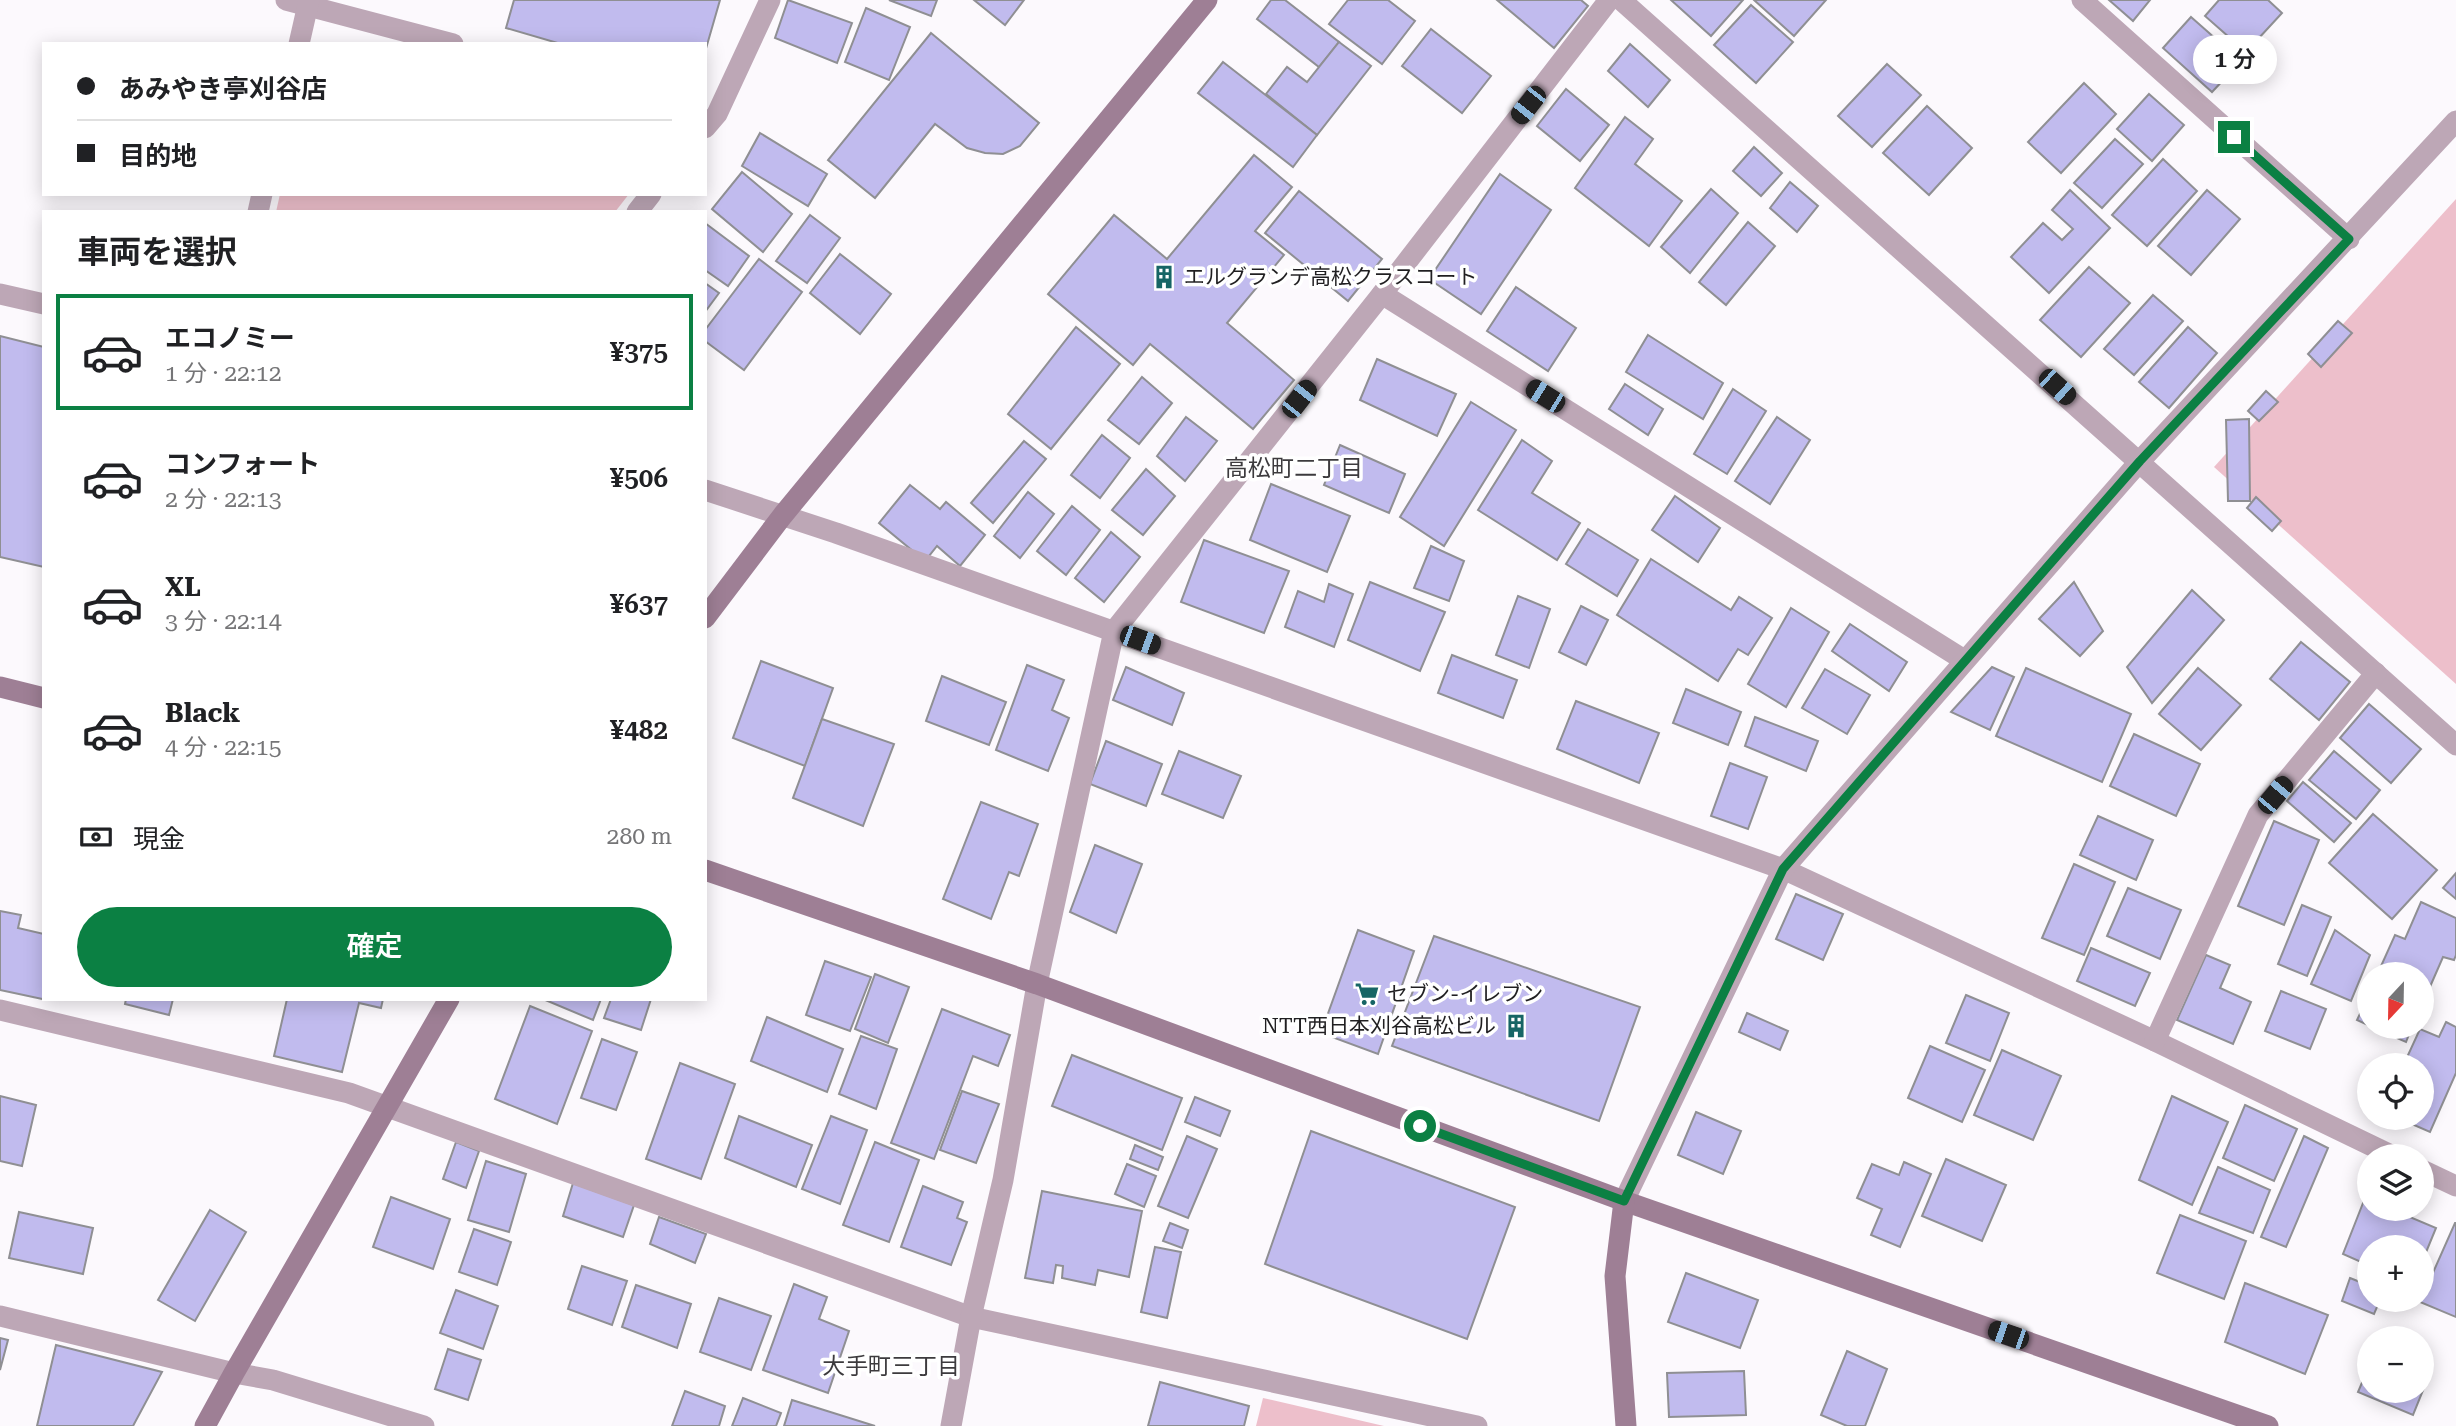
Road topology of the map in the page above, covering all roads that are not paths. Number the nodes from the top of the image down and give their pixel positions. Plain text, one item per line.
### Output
1 (286, 0) edge
2 (770, 0) edge
3 (1207, 0) edge
4 (1609, 0) edge
5 (1621, 0) edge
6 (2082, 0) edge
7 (309, 3) edge
8 (299, 42) edge
9 (446, 42) edge
10 (709, 117) edge
11 (2456, 121) edge
12 (649, 196) edge
13 (639, 210) edge
14 (2349, 239) junction
15 (0, 294) edge
16 (1382, 294) junction
17 (42, 304) edge
18 (2140, 461) junction
19 (707, 491) edge
20 (783, 515) junction
21 (707, 615) edge
22 (1114, 631) junction
23 (1964, 660) junction
24 (2376, 673) junction
25 (0, 687) edge
26 (42, 698) edge
27 (2456, 745) edge
28 (1783, 869) junction
29 (707, 871) edge
30 (1037, 984) junction
31 (448, 1001) edge
32 (0, 1010) edge
33 (2155, 1041) junction
34 (389, 1107) junction
35 (2368, 1144) edge
36 (2434, 1176) edge
37 (2456, 1186) edge
38 (1624, 1201) junction
39 (0, 1316) edge
40 (971, 1317) junction
41 (234, 1373) junction
42 (205, 1426) edge
43 (424, 1426) edge
44 (951, 1426) edge
45 (1477, 1426) edge
46 (1626, 1426) edge
47 (2268, 1426) edge

1 - 7 street
2 - 10 street
3 - 20 street
4 - 16 street
5 - 18 street
6 - 14 street
7 - 8 street
7 - 9 street
11 - 14 street
12 - 13 street
14 - 18 street
15 - 17 street
16 - 22 street
16 - 23 street
18 - 23 street
18 - 24 street
19 - 20 street
20 - 21 street
20 - 22 street
22 - 28 street
22 - 30 street
23 - 28 street
24 - 27 street
24 - 33 street
25 - 26 street
28 - 33 street
28 - 38 street
29 - 30 street
30 - 38 street
30 - 40 street
31 - 34 street
32 - 34 street
33 - 35 street
34 - 40 street
34 - 41 street
36 - 37 street
38 - 46 street
38 - 47 street
39 - 41 street
40 - 44 street
40 - 45 street
41 - 42 street
41 - 43 street

